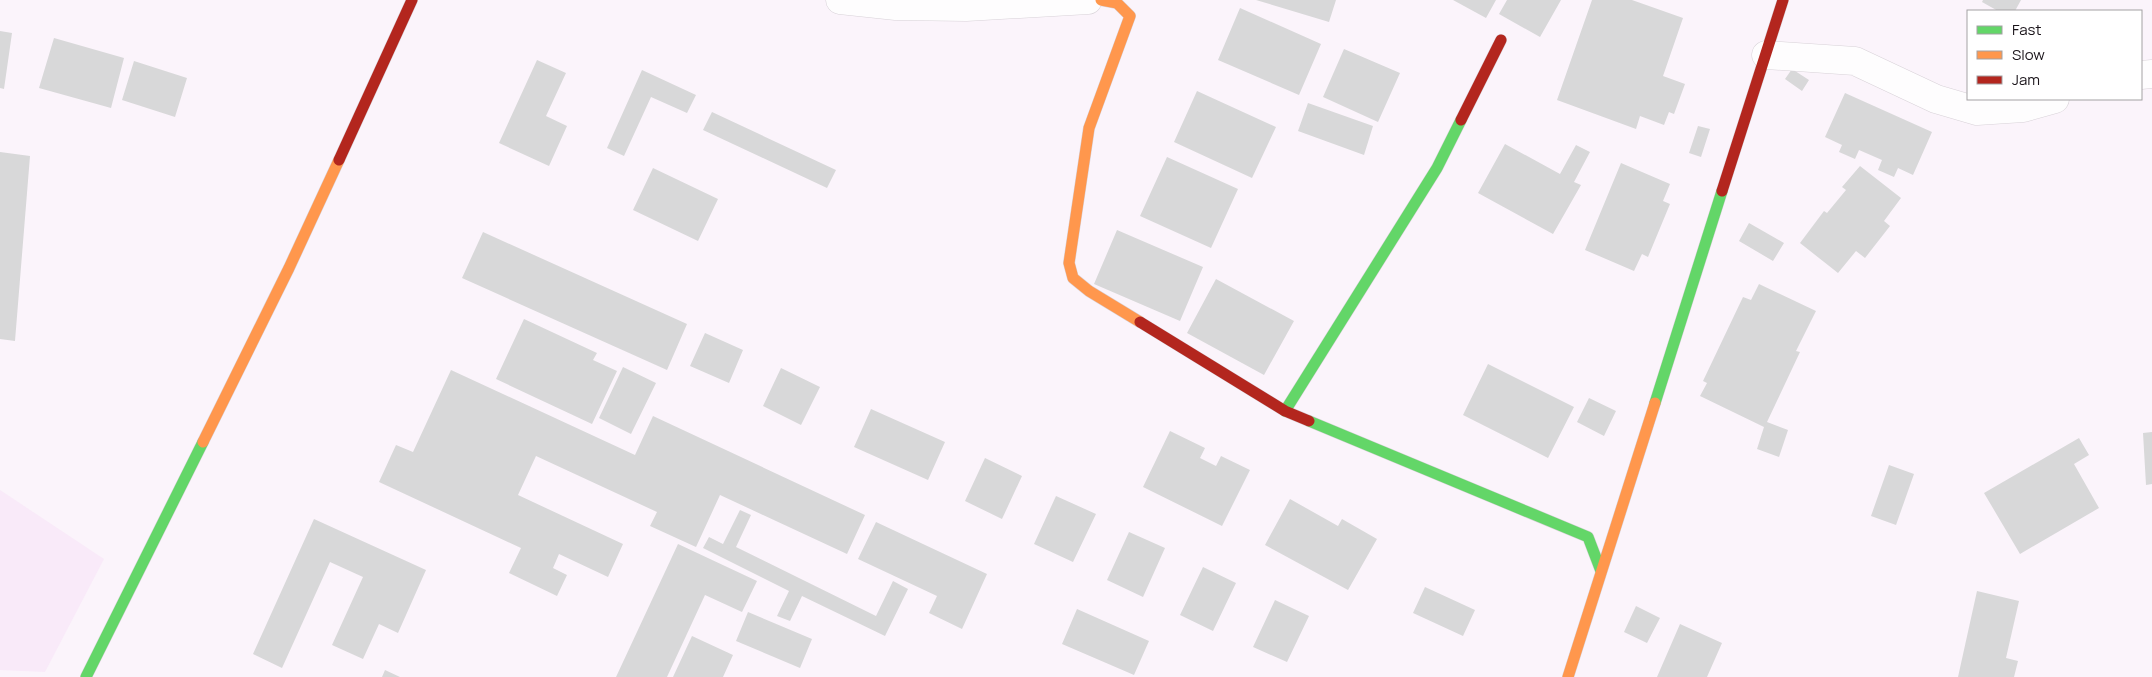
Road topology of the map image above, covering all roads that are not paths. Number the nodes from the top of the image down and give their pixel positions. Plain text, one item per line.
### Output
1 (412, 0) edge
2 (840, 0) edge
3 (1088, 0) edge
4 (1102, 0) edge
5 (1783, 0) edge
6 (1502, 40) dead end
7 (1766, 55) junction
8 (2051, 100) edge
9 (1285, 411) junction
10 (1601, 571) junction
11 (86, 677) edge
12 (1568, 677) edge

1 - 11 street
2 - 3 street
4 - 9 street
5 - 7 street
6 - 9 street
7 - 8 street
7 - 10 street
9 - 10 street
10 - 12 street

